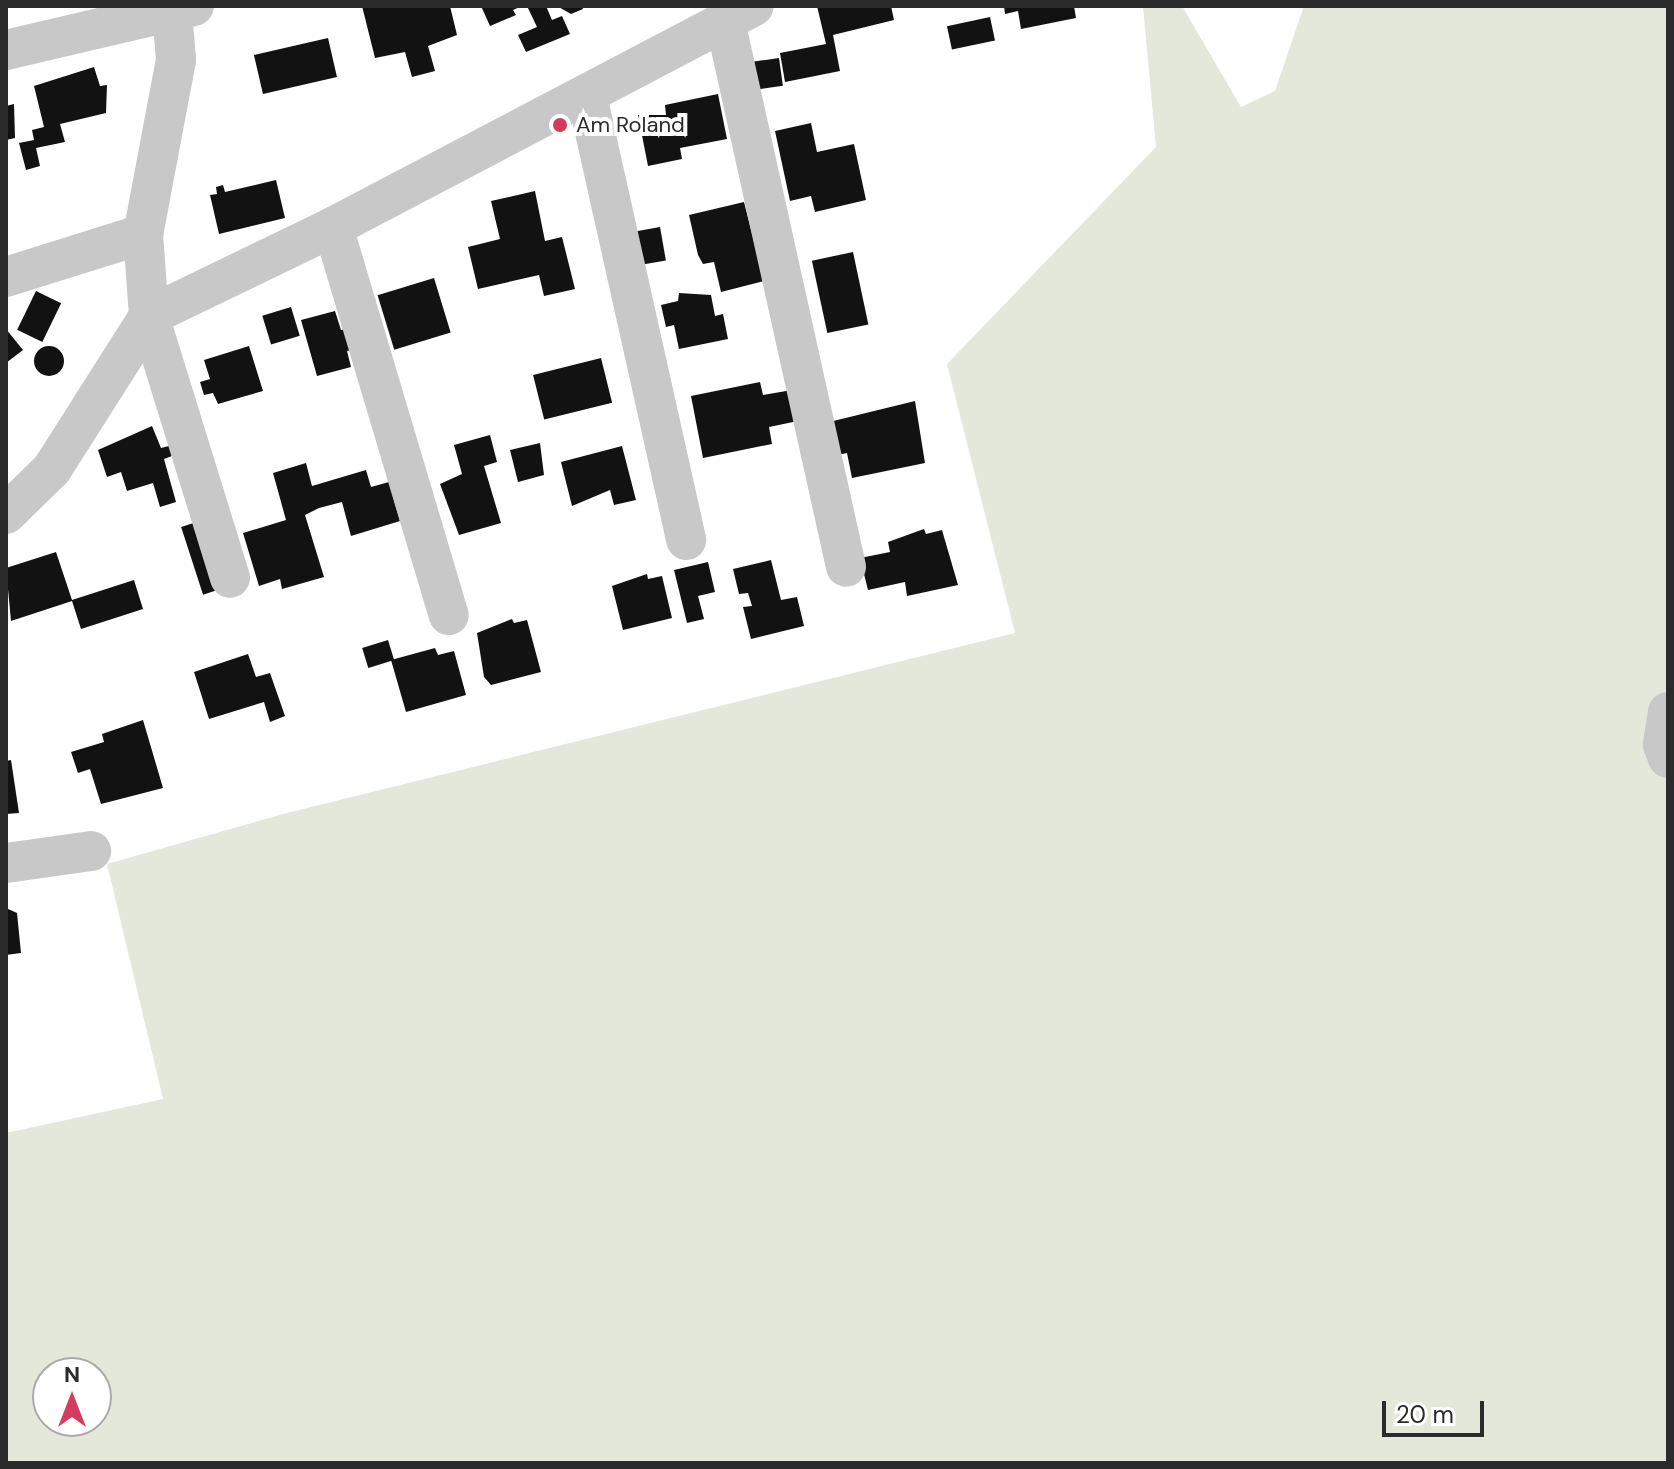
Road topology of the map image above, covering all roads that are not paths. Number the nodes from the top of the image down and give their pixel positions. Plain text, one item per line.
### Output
1 (183, 8) edge
2 (740, 14) edge
3 (6, 50) edge
4 (587, 96) junction
5 (333, 227) junction
6 (143, 234) junction
7 (6, 277) edge
8 (149, 316) junction
9 (6, 514) edge
10 (686, 540) dead end
11 (846, 567) dead end
12 (230, 578) dead end
13 (449, 615) dead end
14 (1668, 712) edge
15 (1668, 758) edge
16 (91, 851) dead end
17 (6, 863) edge

1 - 3 street
1 - 6 street
2 - 4 street
2 - 11 street
4 - 5 street
4 - 10 street
5 - 8 street
5 - 13 street
6 - 7 street
6 - 8 street
8 - 9 street
8 - 12 street
14 - 15 street
16 - 17 street

